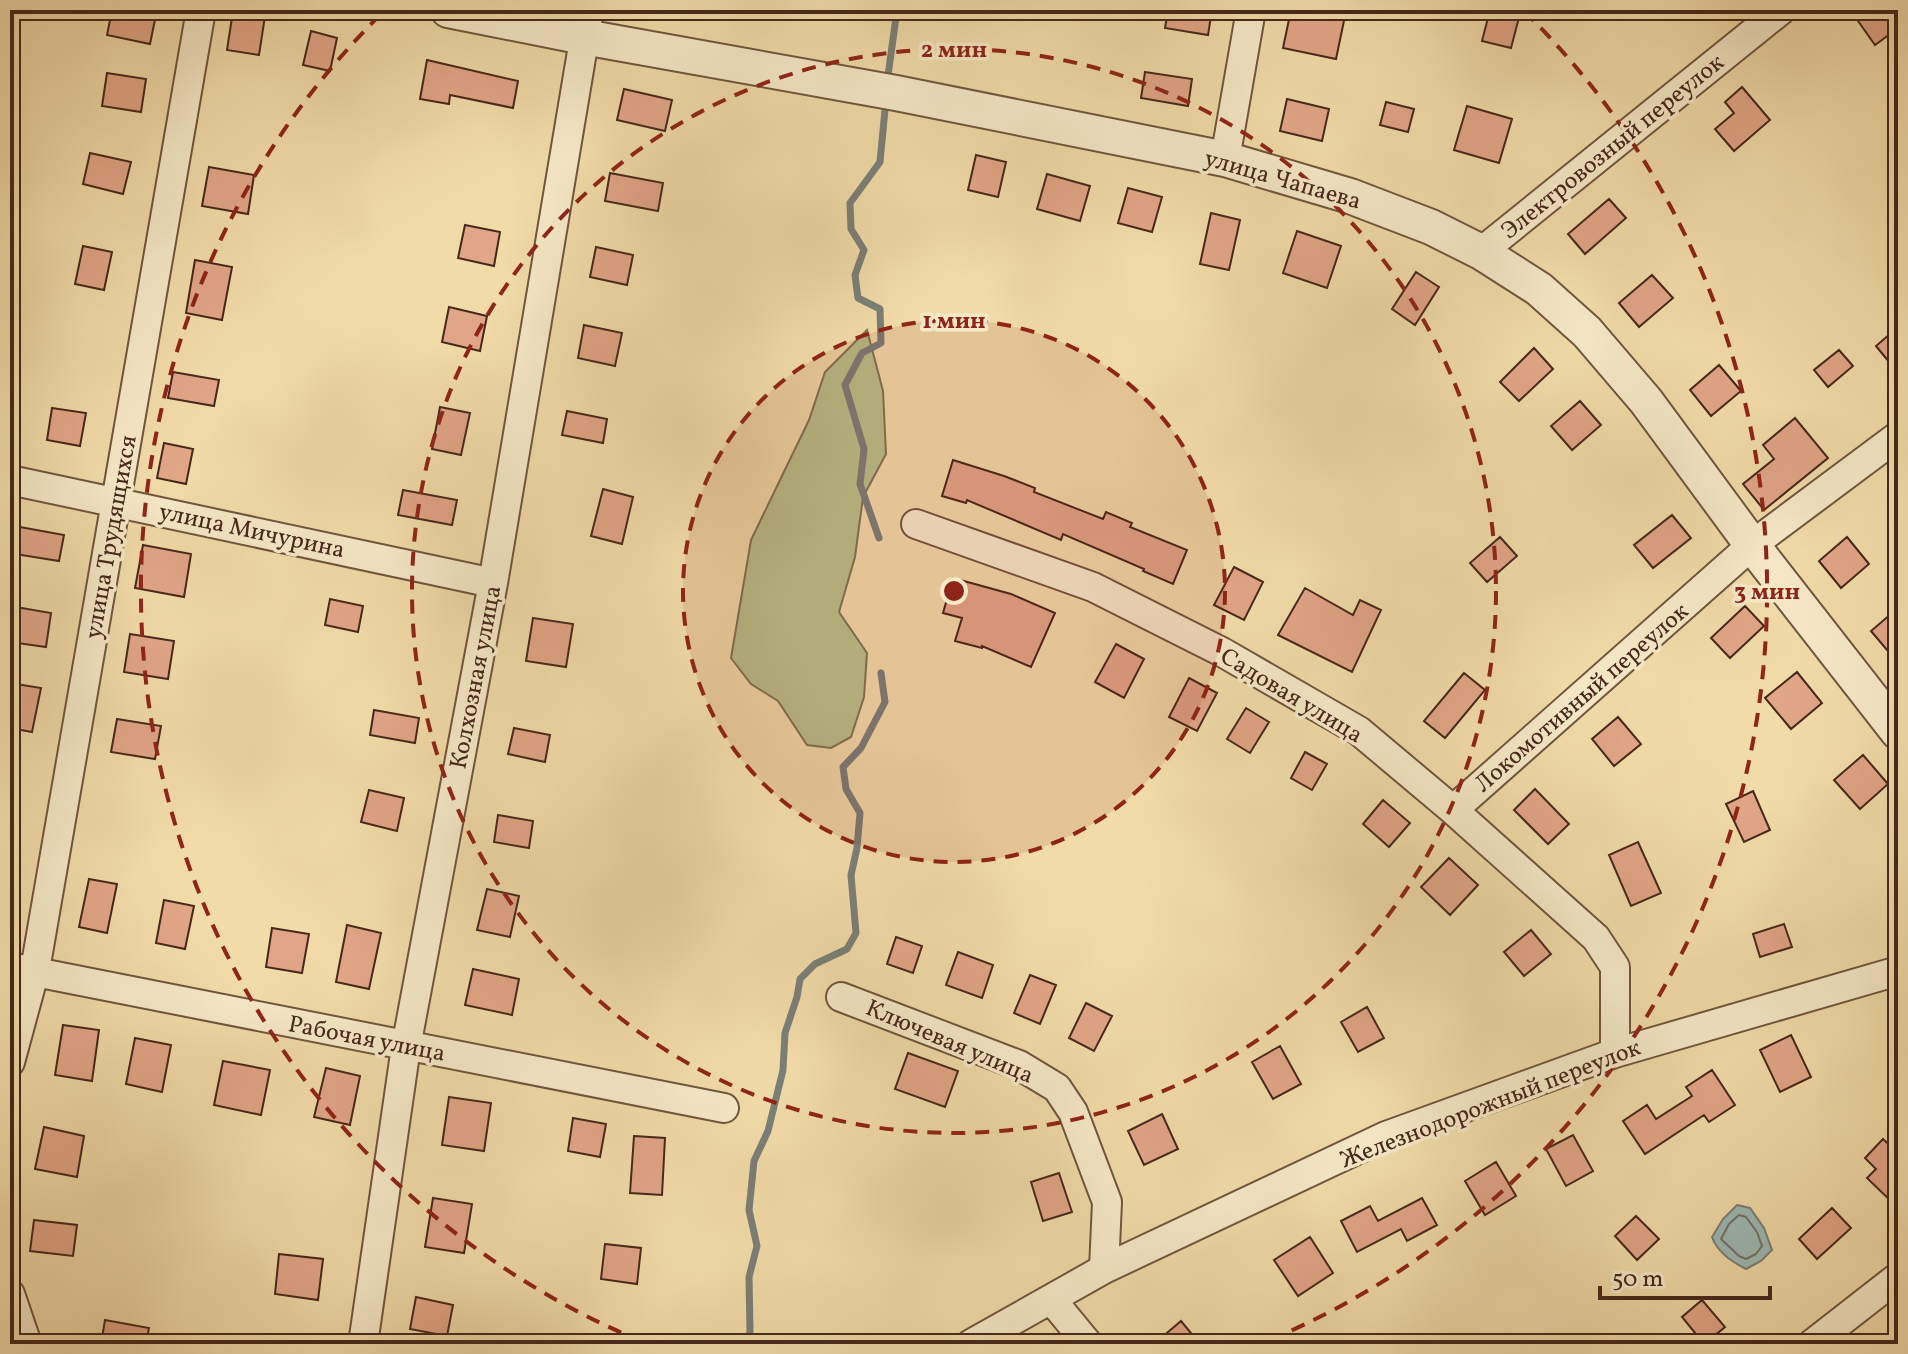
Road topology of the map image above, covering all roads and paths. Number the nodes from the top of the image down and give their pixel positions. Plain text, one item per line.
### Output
1 (201, 10) edge
2 (448, 10) edge
3 (1251, 10) edge
4 (1781, 10) edge
5 (586, 24) edge
6 (1225, 159) junction
7 (1481, 252) junction
8 (1898, 436) edge
9 (10, 480) edge
10 (117, 501) junction
11 (916, 524) dead end
12 (1752, 545) junction
13 (493, 583) junction
14 (1898, 732) edge
15 (1453, 810) junction
16 (23, 969) edge
17 (1898, 971) edge
18 (841, 997) dead end
19 (406, 1047) junction
20 (1615, 1053) junction
21 (10, 1062) edge
22 (724, 1108) dead end
23 (1104, 1269) junction
24 (1898, 1277) edge
25 (10, 1294) edge
26 (1051, 1299) junction
27 (27, 1344) edge
28 (363, 1344) edge
29 (971, 1344) edge
30 (1088, 1344) edge
31 (1812, 1344) edge

1 - 10 street, улица Трудящихся
2 - 5 street, улица Чапаева
3 - 6 street
4 - 7 street, Электровозный переулок
5 - 6 street, улица Чапаева
5 - 13 street, Колхозная улица
6 - 7 street, улица Чапаева
7 - 12 street, улица Чапаева
8 - 12 street, Локомотивный переулок
9 - 10 street, улица Мичурина
10 - 13 street, улица Мичурина
10 - 16 street, улица Трудящихся
11 - 15 street, Садовая улица
12 - 14 street, улица Чапаева
12 - 15 street, Локомотивный переулок
13 - 19 street, Колхозная улица
15 - 20 street, Садовая улица
16 - 19 street, Рабочая улица
16 - 21 street, улица Трудящихся
17 - 20 street, Железнодорожный переулок
18 - 23 street, Ключевая улица
19 - 22 street, Рабочая улица
19 - 28 street, Колхозная улица
20 - 23 street, Железнодорожный переулок
23 - 26 street, Железнодорожный переулок
24 - 31 street
25 - 27 street
26 - 29 street, Железнодорожный переулок
26 - 30 street

